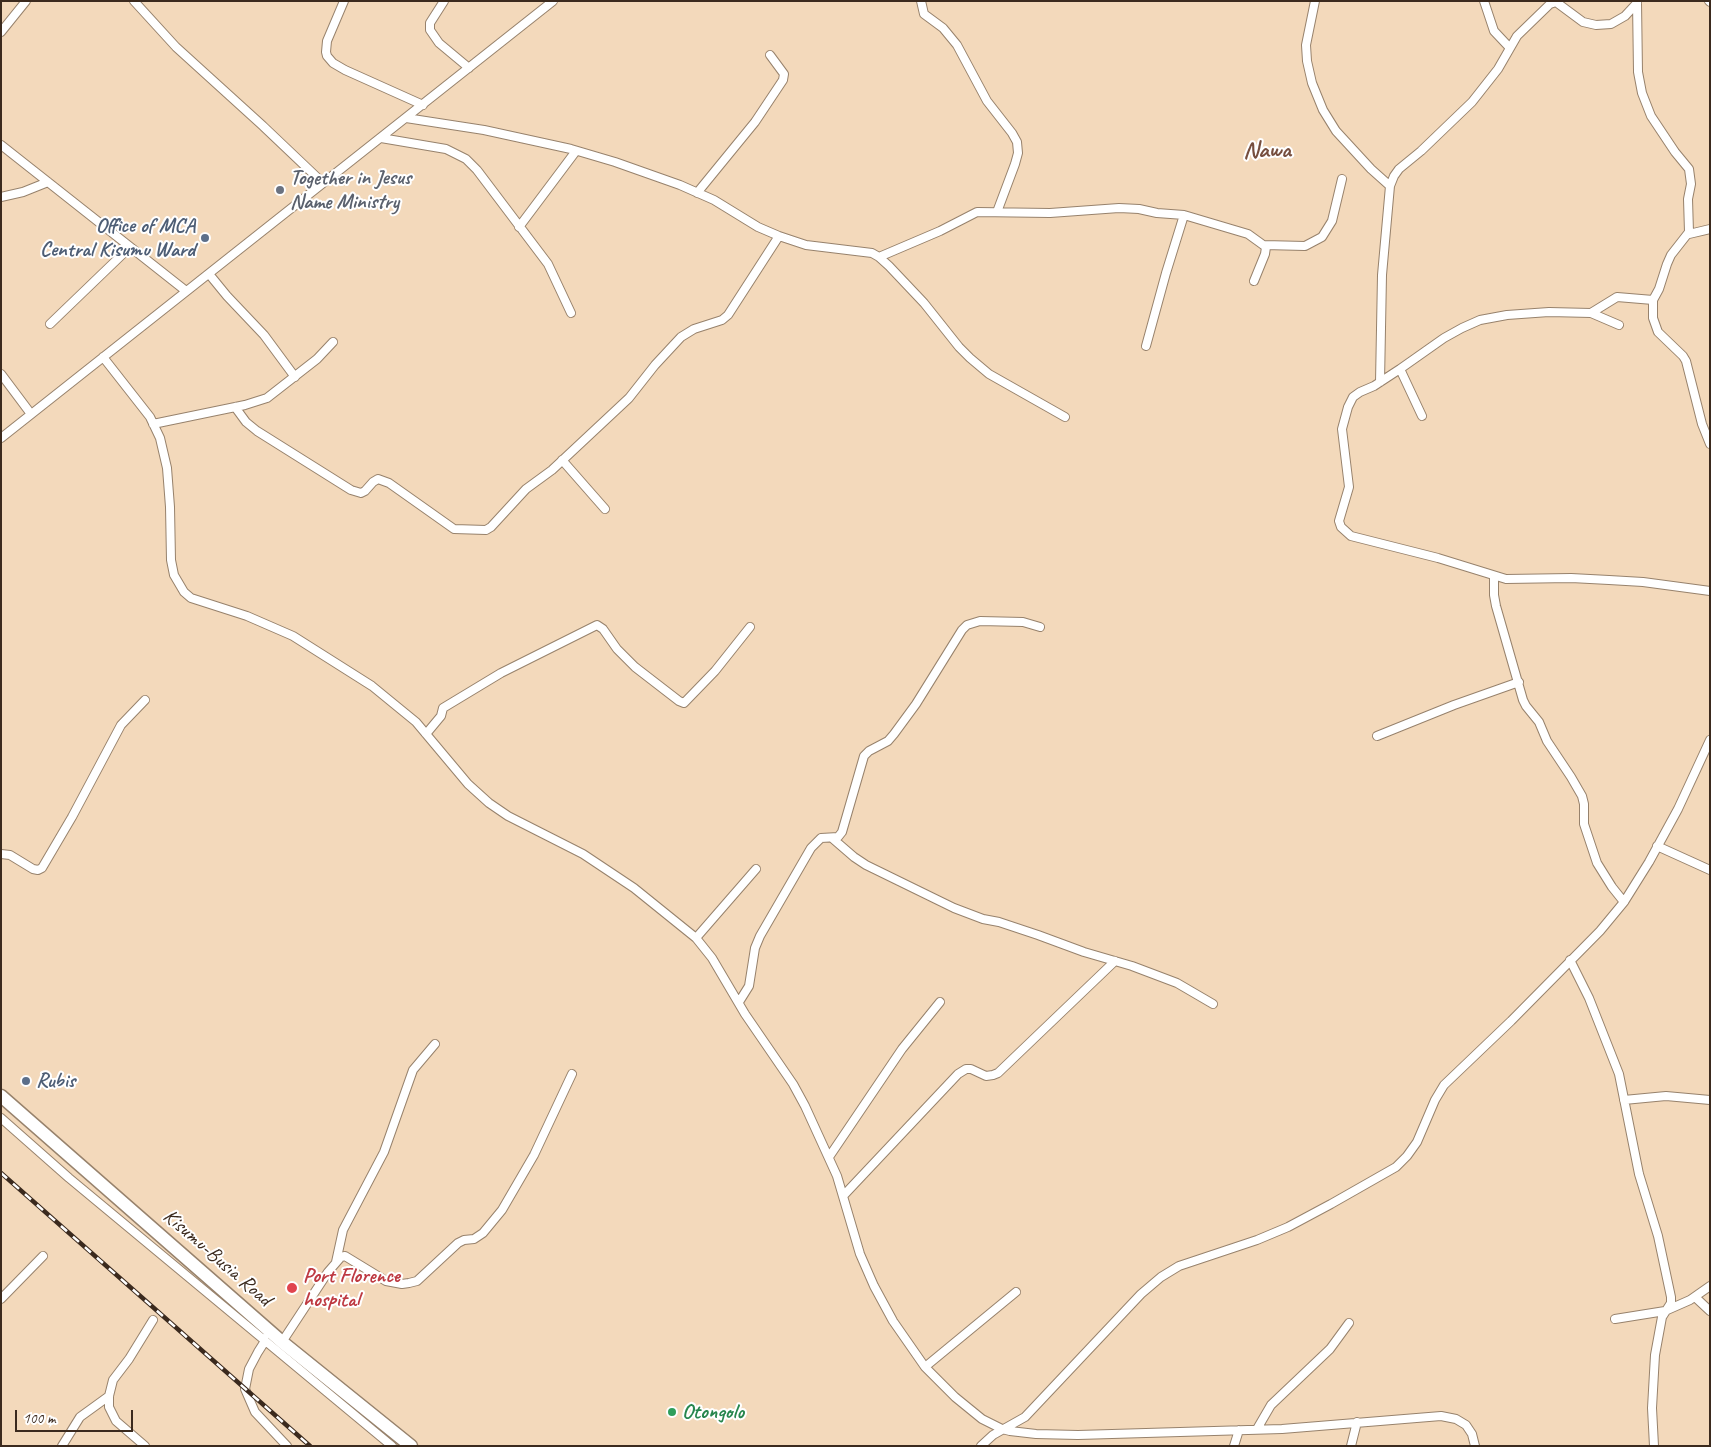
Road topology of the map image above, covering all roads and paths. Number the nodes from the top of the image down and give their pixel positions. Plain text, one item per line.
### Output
1 (26, 1) edge
2 (134, 1) edge
3 (344, 1) edge
4 (444, 1) edge
5 (553, 1) edge
6 (920, 1) edge
7 (1315, 1) edge
8 (1484, 1) edge
9 (1637, 2) edge
10 (1, 32) edge
11 (1510, 48) junction
12 (770, 55) dead end
13 (470, 68) junction
14 (423, 105) junction
15 (406, 118) junction
16 (381, 138) junction
17 (1, 145) edge
18 (576, 151) junction
19 (1342, 179) dead end
20 (48, 182) junction
21 (322, 183) junction
22 (1390, 186) junction
23 (697, 192) junction
24 (1, 197) edge
25 (997, 212) junction
26 (1184, 215) junction
27 (519, 227) junction
28 (1710, 229) edge
29 (1689, 234) junction
30 (779, 236) junction
31 (1264, 245) junction
32 (130, 247) junction
33 (879, 257) junction
34 (209, 274) junction
35 (1254, 281) dead end
36 (186, 291) junction
37 (1653, 300) junction
38 (571, 313) dead end
39 (1591, 313) junction
40 (50, 324) dead end
41 (1619, 325) dead end
42 (333, 342) dead end
43 (1146, 346) dead end
44 (103, 357) junction
45 (1400, 369) junction
46 (1, 374) edge
47 (295, 377) junction
48 (1380, 382) junction
49 (235, 407) junction
50 (31, 414) junction
51 (1422, 416) dead end
52 (1065, 417) dead end
53 (153, 424) junction
54 (1, 438) edge
55 (1710, 444) edge
56 (562, 460) junction
57 (605, 509) dead end
58 (1494, 576) junction
59 (1710, 591) edge
60 (750, 627) dead end
61 (1040, 627) dead end
62 (1519, 682) junction
63 (145, 700) dead end
64 (426, 734) junction
65 (1376, 736) dead end
66 (1710, 740) edge
67 (832, 838) junction
68 (1657, 846) junction
69 (1, 854) edge
70 (756, 869) dead end
71 (1710, 870) edge
72 (1624, 902) junction
73 (696, 938) junction
74 (1570, 960) junction
75 (1115, 961) junction
76 (739, 1002) junction
77 (940, 1002) dead end
78 (1213, 1004) dead end
79 (435, 1044) dead end
80 (572, 1074) dead end
81 (1, 1096) edge
82 (1624, 1100) junction
83 (1710, 1100) edge
84 (1, 1118) edge
85 (829, 1157) junction
86 (843, 1196) junction
87 (43, 1256) dead end
88 (336, 1262) junction
89 (1710, 1286) edge
90 (1016, 1292) dead end
91 (1695, 1297) junction
92 (1, 1299) edge
93 (1665, 1311) junction
94 (1710, 1311) edge
95 (1615, 1318) dead end
96 (153, 1320) dead end
97 (260, 1323) junction
98 (1349, 1323) dead end
99 (266, 1341) junction
100 (282, 1342) junction
101 (925, 1367) junction
102 (109, 1396) junction
103 (1357, 1422) junction
104 (1002, 1429) junction
105 (1257, 1429) junction
106 (1239, 1430) junction
107 (62, 1446) edge
108 (145, 1446) edge
109 (287, 1446) edge
110 (392, 1446) edge
111 (411, 1446) edge
112 (981, 1446) edge
113 (1234, 1446) edge
114 (1351, 1446) edge
115 (1475, 1446) edge
116 (1654, 1446) edge

1 - 10 street
2 - 21 street
3 - 14 street
4 - 13 street
5 - 13 street
6 - 25 street
7 - 22 street
8 - 11 street
9 - 11 street
9 - 29 street
11 - 22 street
12 - 23 street
13 - 14 street
14 - 15 street
15 - 16 street
15 - 18 street
16 - 21 street
16 - 27 street
17 - 20 street
18 - 23 street
18 - 27 street
19 - 31 street
20 - 24 street
20 - 32 street
21 - 34 street
22 - 48 street
23 - 30 street
25 - 26 street
25 - 33 street
26 - 31 street
26 - 43 street
27 - 38 street
28 - 29 street
29 - 37 street
30 - 33 street
30 - 56 street
31 - 35 street
32 - 36 street
32 - 40 street
33 - 52 street
34 - 36 street
34 - 47 street
36 - 44 street
37 - 39 street
37 - 55 street
39 - 41 street
39 - 45 street
42 - 47 street
44 - 50 street
44 - 53 street
45 - 48 street
45 - 51 street
46 - 50 street
47 - 49 street
48 - 58 street
49 - 53 street
49 - 56 street
50 - 54 street
53 - 64 street
56 - 57 street
58 - 59 street
58 - 62 street
60 - 64 street
61 - 67 street
62 - 65 street
62 - 72 street
63 - 69 street
64 - 73 street
66 - 68 street
67 - 75 street
67 - 76 street
68 - 71 street
68 - 72 street
70 - 73 street
72 - 74 street
73 - 76 street
74 - 82 street
74 - 104 street
75 - 78 street
75 - 86 street
76 - 85 street
77 - 85 street
79 - 88 street
80 - 88 street
81 - 97 highway, Kisumu-Busia Road
82 - 83 street
82 - 93 street
84 - 99 street
85 - 86 street
86 - 101 street
87 - 92 street
88 - 100 street
89 - 91 street
90 - 101 street
91 - 93 street
91 - 94 street
93 - 95 street
93 - 116 street
96 - 102 street
97 - 99 street
97 - 100 highway, Kisumu-Busia Road
98 - 105 street
99 - 109 street
99 - 110 street
100 - 111 highway, Kisumu-Busia Road
101 - 104 street
102 - 107 street
102 - 108 street
103 - 105 street
103 - 114 street
103 - 115 street
104 - 106 street
104 - 112 street
105 - 106 street
106 - 113 street

